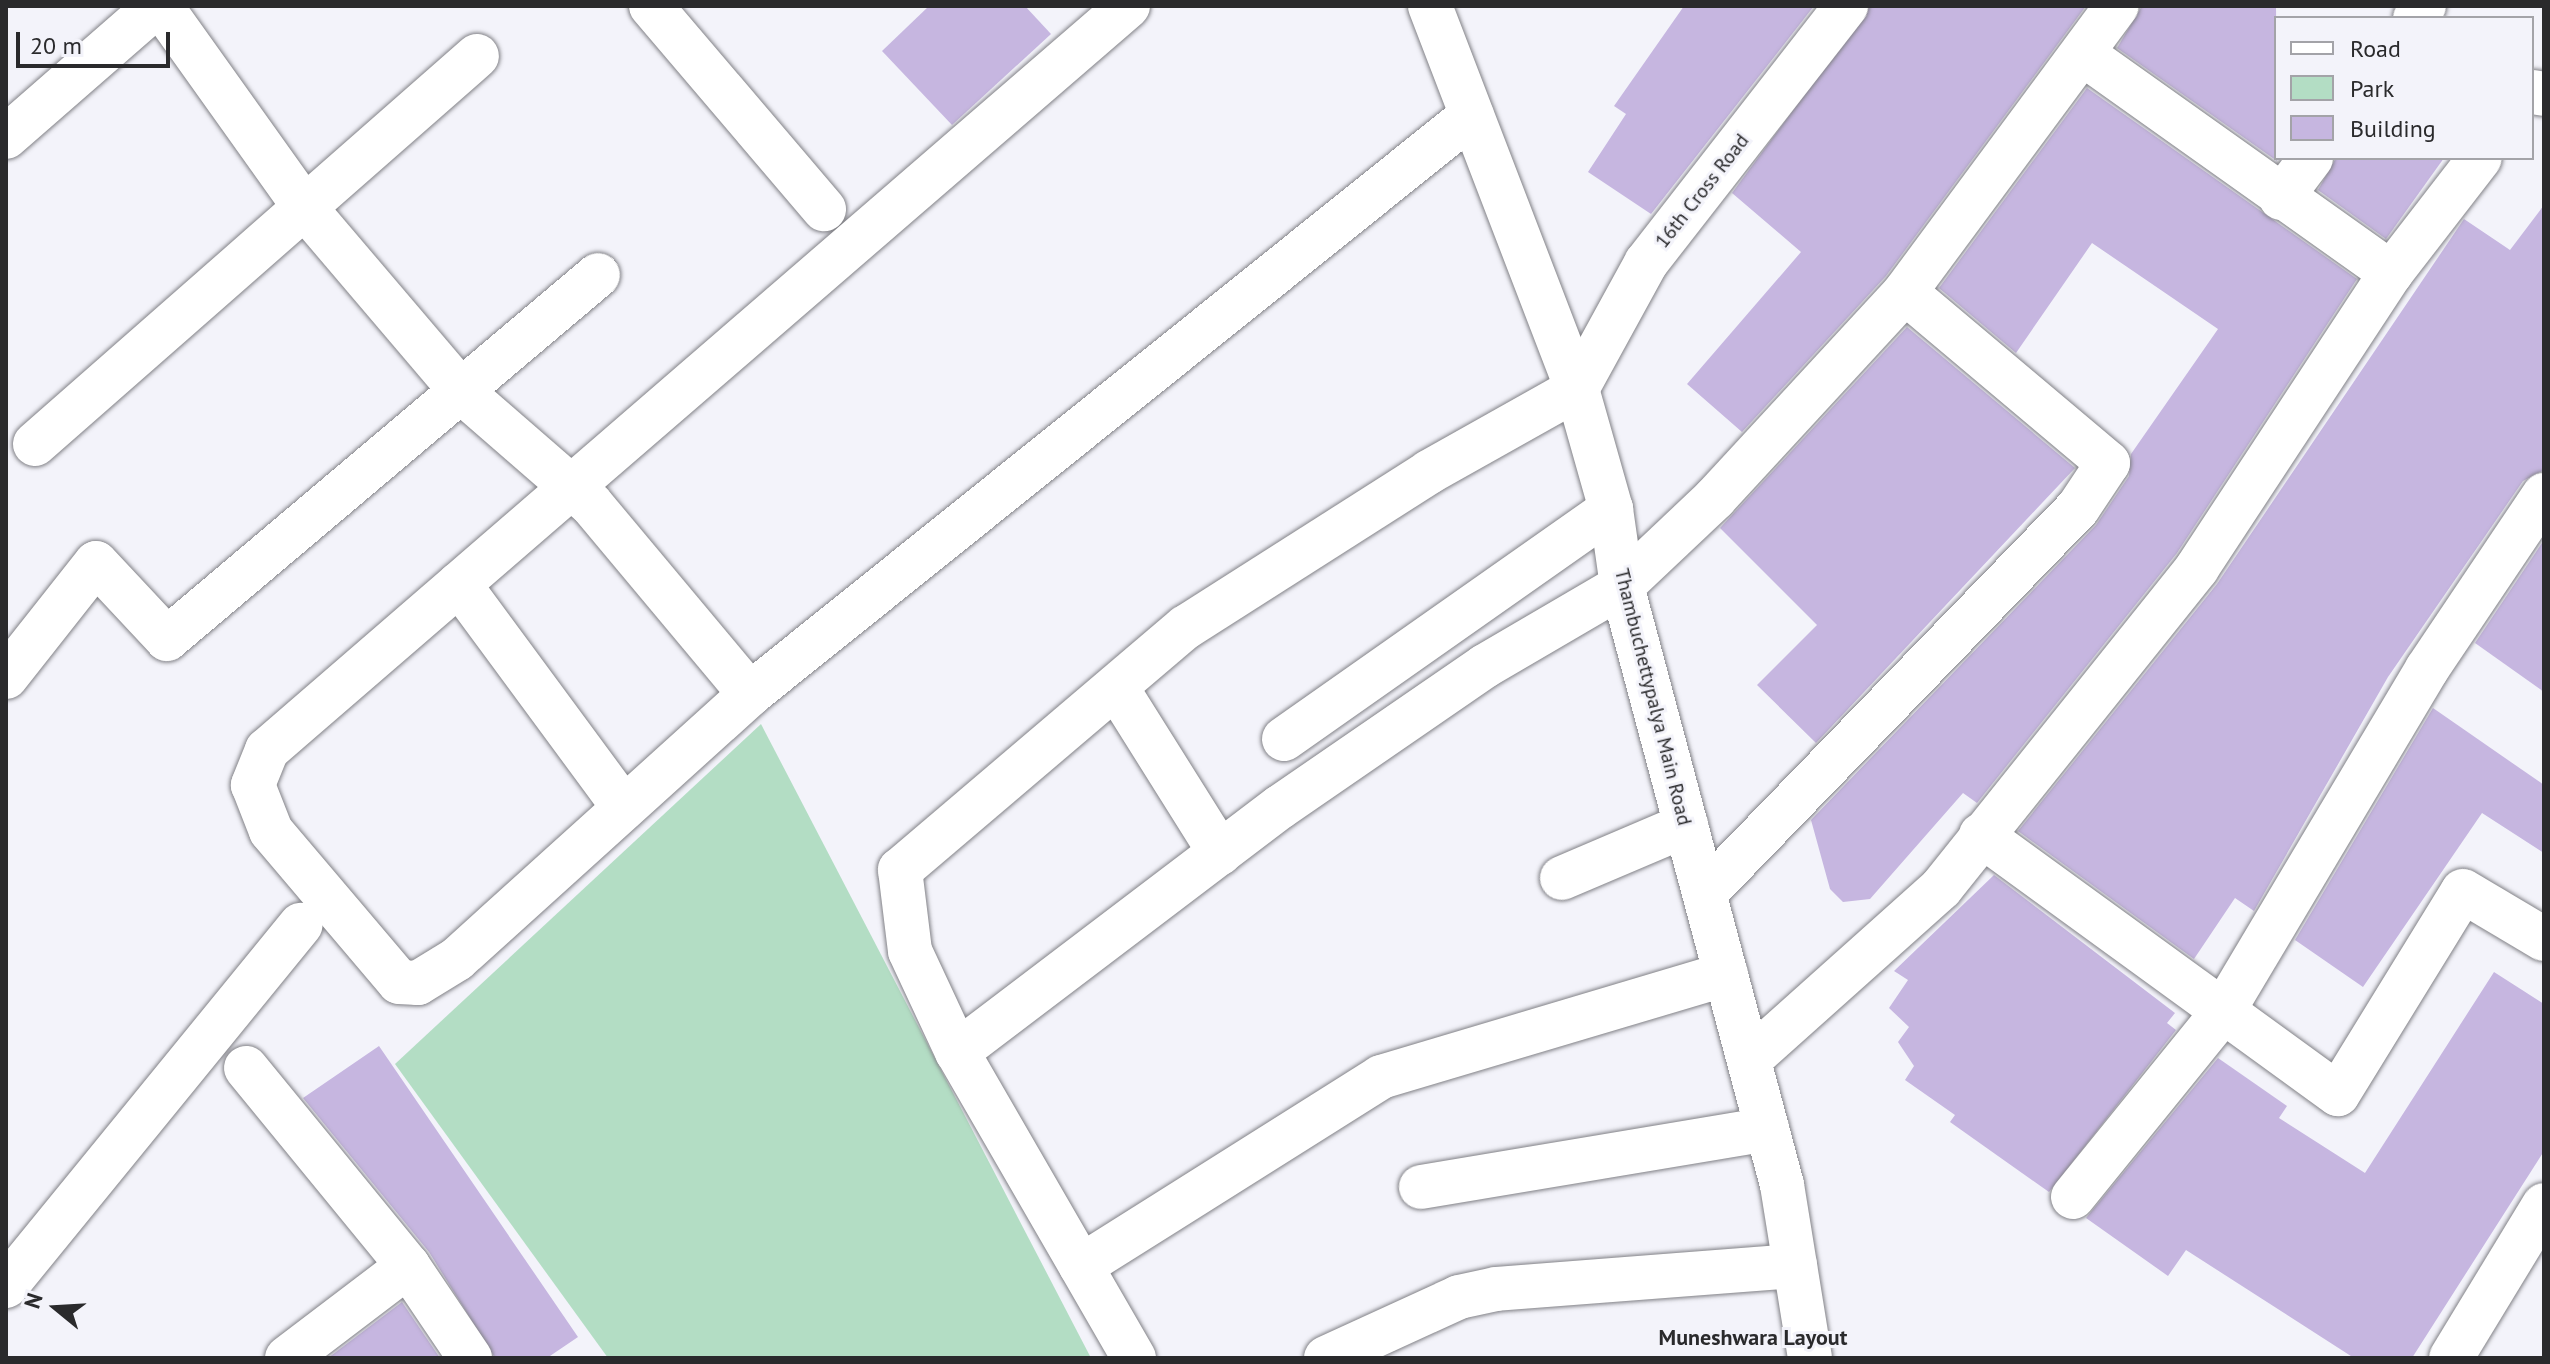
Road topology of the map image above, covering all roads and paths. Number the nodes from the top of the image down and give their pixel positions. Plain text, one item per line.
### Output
1 (159, 6) edge
2 (651, 6) edge
3 (1128, 6) edge
4 (1430, 6) edge
5 (1846, 6) edge
6 (2117, 6) edge
7 (2083, 54) junction
8 (477, 56) dead end
9 (1472, 115) junction
10 (6, 137) edge
11 (2310, 160) edge
12 (2478, 160) edge
13 (2281, 198) junction
14 (306, 209) junction
15 (824, 209) dead end
16 (2391, 273) junction
17 (598, 275) dead end
18 (1905, 292) junction
19 (1577, 389) junction
20 (462, 392) junction
21 (35, 444) dead end
22 (573, 487) junction
23 (2544, 495) edge
24 (1611, 509) junction
25 (459, 584) junction
26 (1622, 586) junction
27 (6, 677) edge
28 (1116, 687) junction
29 (750, 694) junction
30 (1284, 739) dead end
31 (624, 808) junction
32 (1686, 825) junction
33 (1981, 835) junction
34 (1220, 853) junction
35 (1562, 878) dead end
36 (1705, 893) junction
37 (300, 925) dead end
38 (2544, 939) edge
39 (1726, 974) junction
40 (2222, 1013) junction
41 (957, 1052) junction
42 (1750, 1059) junction
43 (246, 1068) dead end
44 (1767, 1129) junction
45 (1421, 1187) dead end
46 (2073, 1197) dead end
47 (2544, 1205) edge
48 (408, 1266) junction
49 (1081, 1266) junction
50 (1795, 1266) junction
51 (6, 1286) edge
52 (287, 1358) edge
53 (470, 1358) edge
54 (1134, 1358) edge
55 (1326, 1358) edge
56 (1810, 1358) edge
57 (2451, 1358) edge

1 - 10 street
1 - 14 street
2 - 15 street
3 - 22 street
4 - 9 street, Thambuchettypalya Main Road
5 - 19 street, 16th Cross Road
6 - 7 street
7 - 13 street
7 - 18 street
8 - 14 street
9 - 19 street, Thambuchettypalya Main Road
9 - 29 street
11 - 13 street
12 - 16 street
13 - 16 street
14 - 20 street
14 - 21 street
16 - 33 street
17 - 20 street
18 - 26 street
18 - 36 street
19 - 24 street, Thambuchettypalya Main Road
19 - 28 street
20 - 22 street
20 - 27 street
22 - 25 street
22 - 29 street
23 - 40 street
24 - 26 street, Thambuchettypalya Main Road
24 - 30 street
25 - 31 street
25 - 31 street
26 - 32 street, Thambuchettypalya Main Road
26 - 34 street
28 - 34 street
28 - 41 street
29 - 31 street
32 - 35 street
32 - 36 street, Thambuchettypalya Main Road
33 - 40 street
33 - 42 street
34 - 41 street
36 - 39 street, Thambuchettypalya Main Road
37 - 51 street
38 - 40 street
39 - 42 street, Thambuchettypalya Main Road
39 - 49 street
40 - 46 street
41 - 49 street
42 - 44 street, Thambuchettypalya Main Road
43 - 48 street
44 - 45 street
44 - 50 street, Thambuchettypalya Main Road
47 - 57 street
48 - 52 street
48 - 53 street
49 - 54 street
50 - 55 street
50 - 56 street, Thambuchettypalya Main Road

